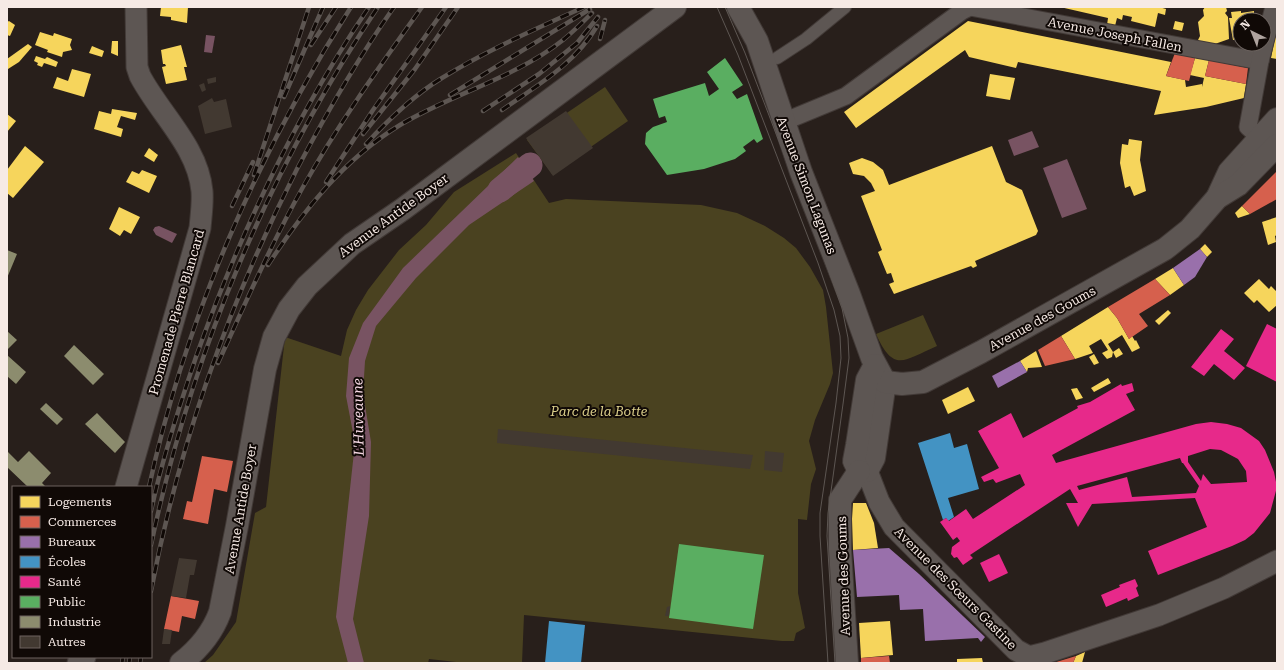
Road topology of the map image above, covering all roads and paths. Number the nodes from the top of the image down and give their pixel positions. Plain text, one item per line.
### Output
1 (136, 7) edge
2 (675, 7) edge
3 (738, 7) edge
4 (845, 7) edge
5 (970, 7) edge
6 (1274, 7) edge
7 (777, 58) dead end
8 (1260, 61) junction
9 (1277, 119) edge
10 (783, 122) junction
11 (1270, 144) edge
12 (880, 373) junction
13 (863, 471) junction
14 (126, 486) edge
15 (1277, 562) edge
16 (1015, 656) edge
17 (181, 663) edge
18 (847, 663) edge

1 - 14 street, Promenade Pierre Blancard
2 - 17 main road, Avenue Antide Boyer
3 - 10 main road, Avenue Simon Lagunas
4 - 7 street
5 - 8 street, Avenue Joseph Fallen
5 - 10 street, Avenue Joseph Fallen
6 - 8 street
8 - 11 street
9 - 11 main road, Avenue des Goums
10 - 12 main road, Avenue Simon Lagunas
11 - 12 main road, Avenue des Goums
12 - 13 main road
13 - 16 street, Avenue des Sœurs Gastine
13 - 18 main road, Avenue des Goums
15 - 16 street, Avenue des Sœurs Gastine

